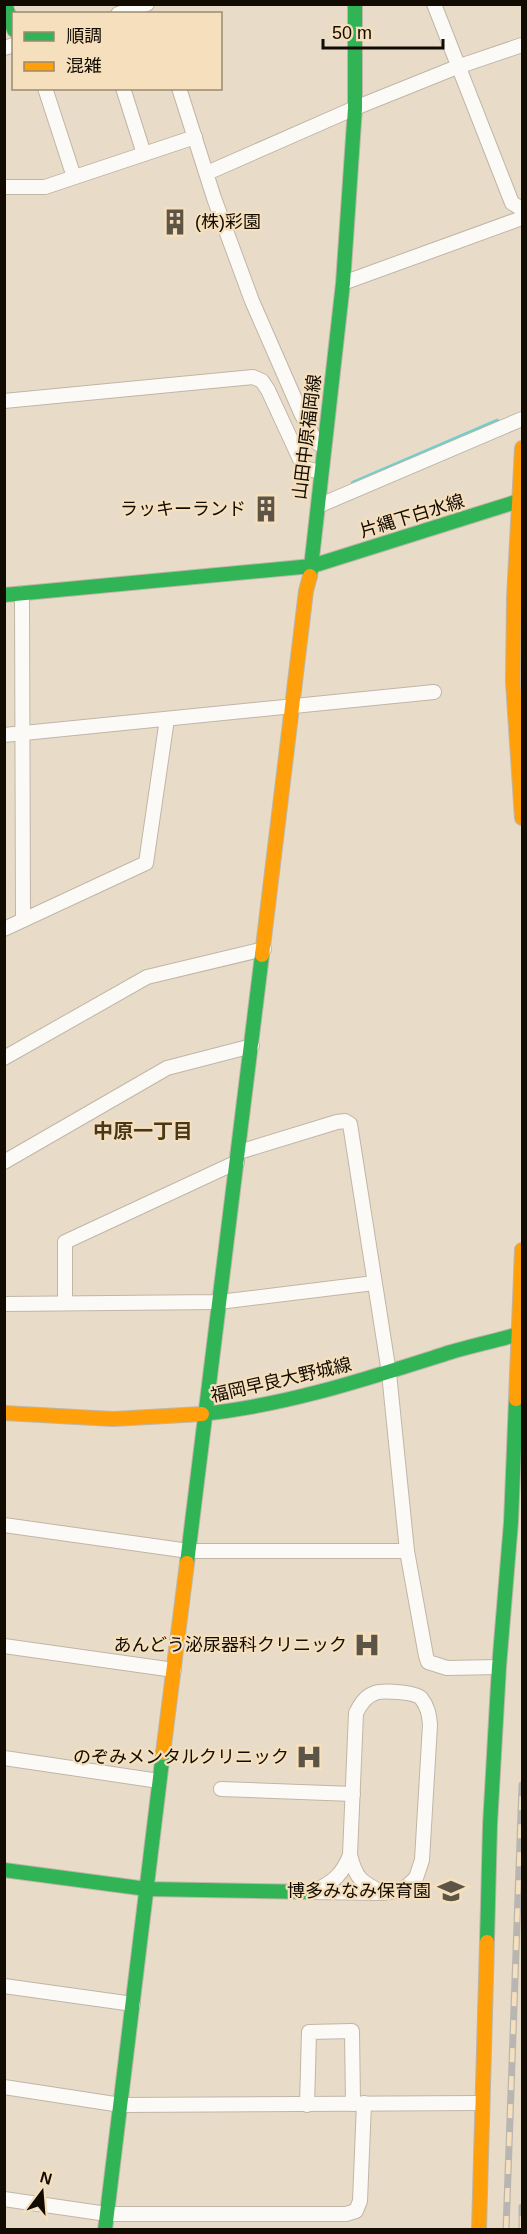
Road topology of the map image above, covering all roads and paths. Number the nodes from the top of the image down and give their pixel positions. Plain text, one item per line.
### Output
1 (5, 4) edge
2 (149, 4) edge
3 (355, 4) edge
4 (434, 4) edge
5 (124, 12) edge
6 (12, 24) edge
7 (522, 45) edge
8 (457, 67) junction
9 (46, 90) edge
10 (124, 90) edge
11 (180, 90) edge
12 (355, 108) junction
13 (195, 137) junction
14 (144, 154) junction
15 (207, 173) junction
16 (75, 177) junction
17 (4, 187) edge
18 (522, 209) edge
19 (522, 218) edge
20 (343, 283) junction
21 (4, 401) edge
22 (522, 419) edge
23 (324, 447) junction
24 (522, 448) edge
25 (321, 472) junction
26 (521, 500) edge
27 (318, 506) junction
28 (312, 566) junction
29 (22, 593) junction
30 (4, 595) edge
31 (434, 692) dead end
32 (292, 706) junction
33 (167, 719) junction
34 (21, 734) junction
35 (4, 735) edge
36 (522, 818) edge
37 (23, 921) junction
38 (4, 928) edge
39 (264, 949) junction
40 (252, 1046) junction
41 (4, 1058) edge
42 (238, 1157) junction
43 (4, 1161) edge
44 (522, 1250) edge
45 (374, 1283) junction
46 (219, 1302) junction
47 (4, 1304) edge
48 (65, 1304) junction
49 (521, 1334) edge
50 (388, 1373) junction
51 (4, 1413) edge
52 (205, 1416) junction
53 (4, 1525) edge
54 (189, 1551) junction
55 (407, 1551) junction
56 (4, 1646) edge
57 (499, 1667) junction
58 (174, 1670) junction
59 (4, 1758) edge
60 (159, 1781) junction
61 (221, 1789) dead end
62 (353, 1794) junction
63 (351, 1855) junction
64 (4, 1870) edge
65 (147, 1889) junction
66 (312, 1892) junction
67 (383, 1893) junction
68 (4, 1986) edge
69 (133, 2004) junction
70 (4, 2087) edge
71 (481, 2103) junction
72 (358, 2104) junction
73 (121, 2105) junction
74 (307, 2105) junction
75 (4, 2199) edge
76 (107, 2214) junction
77 (105, 2229) edge
78 (479, 2229) edge

1 - 6 street
2 - 5 street
3 - 12 street, 山田中原福岡線
4 - 8 street
7 - 8 street
8 - 12 street
8 - 18 street
9 - 16 street
10 - 14 street
11 - 13 street
12 - 15 street
12 - 20 street, 山田中原福岡線
13 - 14 street
13 - 15 street
14 - 16 street
15 - 23 street
16 - 17 street
19 - 20 street
20 - 23 street, 山田中原福岡線
21 - 25 street
22 - 27 street
23 - 25 street, 山田中原福岡線
24 - 26 street
25 - 27 street, 山田中原福岡線
26 - 28 street, 片縄下白水線
26 - 36 street
27 - 28 street, 山田中原福岡線
28 - 29 street
28 - 32 street, 山田中原福岡線
29 - 30 street
29 - 34 street
31 - 32 street
32 - 33 street
32 - 39 street, 山田中原福岡線
33 - 34 street
33 - 37 street
34 - 35 street
34 - 37 street
37 - 38 street
39 - 40 street, 山田中原福岡線
39 - 41 street
40 - 42 street, 山田中原福岡線
40 - 43 street
42 - 45 street
42 - 46 street, 山田中原福岡線
42 - 48 street
44 - 49 street
45 - 46 street
45 - 50 street
46 - 48 street
46 - 52 street, 山田中原福岡線
47 - 48 street
49 - 50 street, 福岡早良大野城線
49 - 57 street
50 - 52 street, 福岡早良大野城線
50 - 55 street
51 - 52 street, 福岡早良大野城線
52 - 54 street, 山田中原福岡線
53 - 54 street
54 - 55 street
54 - 58 street, 山田中原福岡線
55 - 57 street
56 - 58 street
57 - 71 street
58 - 60 street, 山田中原福岡線
59 - 60 street
60 - 65 street, 山田中原福岡線
61 - 62 street
62 - 63 street
62 - 67 street
63 - 66 street
63 - 67 street
64 - 65 street
65 - 66 street
65 - 69 street, 山田中原福岡線
66 - 67 street
68 - 69 street
69 - 73 street, 山田中原福岡線
70 - 73 street
71 - 72 street
71 - 78 street
72 - 74 street
72 - 74 street
72 - 76 street
73 - 74 street
73 - 76 street, 山田中原福岡線
75 - 76 street
76 - 77 street, 山田中原福岡線

